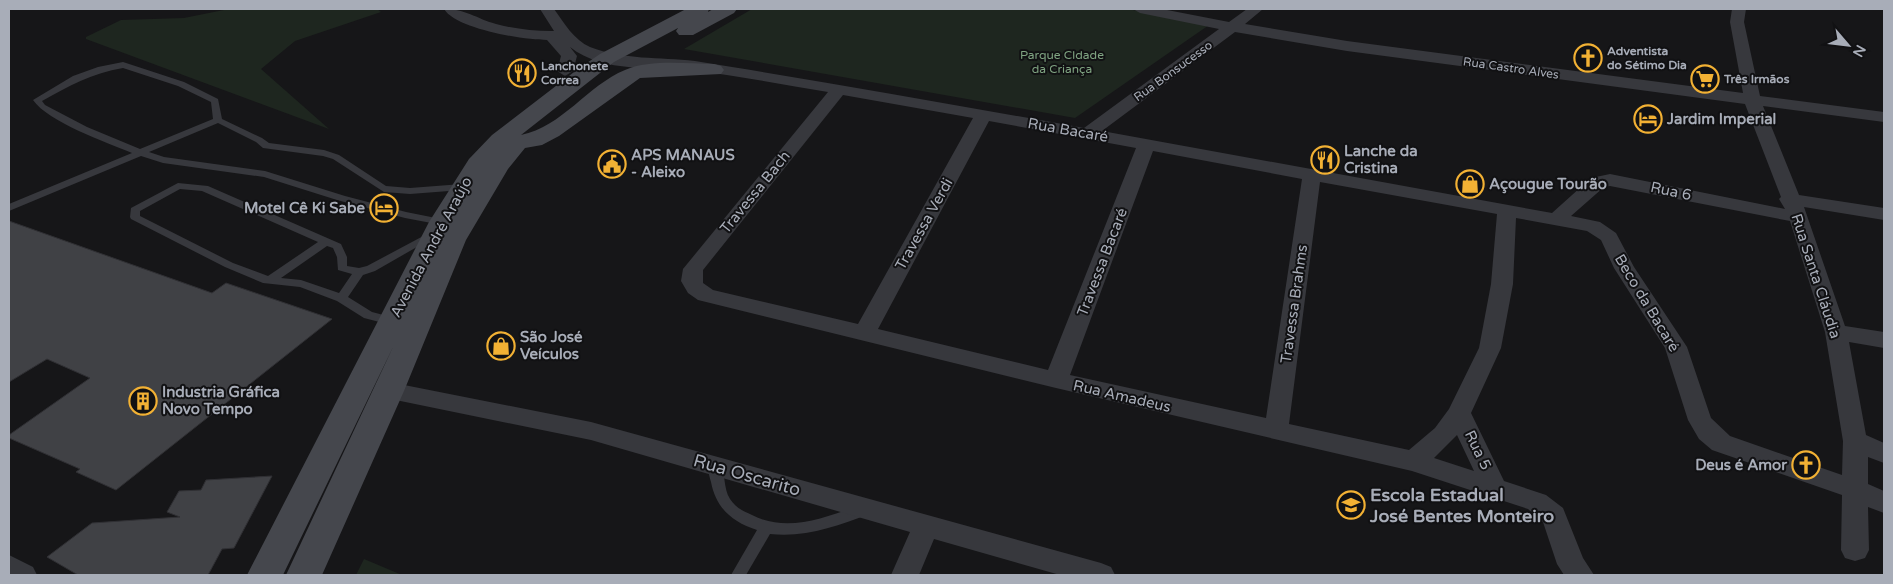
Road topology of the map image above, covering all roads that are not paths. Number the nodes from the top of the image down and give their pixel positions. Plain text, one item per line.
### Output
1 (451, 9) edge
2 (547, 9) edge
3 (700, 9) edge
4 (727, 9) edge
5 (1140, 9) edge
6 (1256, 9) edge
7 (1739, 9) edge
8 (1233, 27) junction
9 (558, 35) junction
10 (654, 48) junction
11 (673, 63) junction
12 (623, 64) junction
13 (714, 70) junction
14 (565, 71) junction
15 (839, 89) junction
16 (1752, 99) junction
17 (983, 116) junction
18 (1884, 117) edge
19 (218, 120) junction
20 (1089, 133) junction
21 (509, 143) junction
22 (1147, 144) junction
23 (140, 153) junction
24 (1312, 176) junction
25 (462, 187) junction
26 (384, 189) junction
27 (367, 205) junction
28 (9, 208) edge
29 (1794, 208) junction
30 (1507, 210) junction
31 (1884, 214) edge
32 (1557, 218) junction
33 (438, 228) junction
34 (326, 241) junction
35 (359, 272) junction
36 (271, 280) junction
37 (706, 295) joint
38 (341, 298) junction
39 (391, 321) junction
40 (865, 332) junction
41 (1836, 332) junction
42 (1884, 340) edge
43 (1056, 380) junction
44 (389, 391) junction
45 (1459, 413) junction
46 (1276, 431) junction
47 (1855, 441) junction
48 (1884, 453) edge
49 (1413, 461) junction
50 (715, 466) junction
51 (1495, 488) junction
52 (1856, 490) junction
53 (1884, 503) edge
54 (866, 509) junction
55 (926, 526) junction
56 (767, 527) junction
57 (1855, 550) dead end
58 (266, 575) edge
59 (304, 575) edge
60 (738, 575) edge
61 (905, 575) edge
62 (1101, 575) edge
63 (1580, 575) edge

1 - 9 street
2 - 9 street
3 - 12 main road, Avenida André Araújo
4 - 10 main road, Avenida André Araújo
5 - 8 street, Rua Castro Alves
6 - 8 street, Rua Bonsucesso
7 - 16 street, Rua Santa Cláudia
8 - 16 street, Rua Castro Alves
8 - 20 street, Rua Bonsucesso
9 - 12 street, Rua Bacaré
9 - 14 street
10 - 11 main road
10 - 12 main road, Avenida André Araújo
11 - 12 street, Rua Bacaré
11 - 13 street, Rua Bacaré
12 - 13 main road
12 - 14 main road
12 - 21 main road, Avenida André Araújo
13 - 15 street, Rua Bacaré
14 - 21 main road
15 - 17 street, Rua Bacaré
15 - 37 street, Travessa Bach
16 - 18 street, Rua Castro Alves
16 - 29 street, Rua Santa Cláudia
17 - 20 street, Rua Bacaré
17 - 40 street, Travessa Verdi
19 - 23 lane
19 - 23 lane
19 - 26 lane
20 - 22 street, Rua Bacaré
21 - 25 main road, Avenida André Araújo
21 - 44 main road, Avenida André Araújo
22 - 24 street, Rua Bacaré
22 - 43 street, Travessa Bacaré
23 - 27 lane
23 - 28 lane
24 - 30 street, Rua Bacaré
24 - 46 street, Travessa Brahms
25 - 26 lane
25 - 33 main road, Avenida André Araújo
26 - 27 lane
27 - 33 lane
29 - 31 street, Rua 6
29 - 32 street, Rua 6
29 - 41 street, Rua Santa Cláudia
30 - 32 street, Beco da Bacaré
30 - 45 street
32 - 52 street, Beco da Bacaré
33 - 35 lane
33 - 39 main road, Avenida André Araújo
34 - 35 lane
34 - 36 lane
34 - 36 lane
35 - 38 lane
36 - 38 lane
37 - 40 street, Rua Amadeus
38 - 39 lane
39 - 58 main road, Avenida André Araújo
40 - 43 street, Rua Amadeus
41 - 42 street
41 - 47 street, Rua Santa Cláudia
43 - 46 street, Rua Amadeus
44 - 50 street, Rua Oscarito
44 - 59 main road, Avenida André Araújo
45 - 49 street
45 - 51 street, Rua 5
46 - 49 street, Rua Amadeus
47 - 48 street
47 - 52 street, Rua Santa Cláudia
49 - 51 street, Rua Amadeus
50 - 54 street, Rua Oscarito
50 - 56 lane
51 - 63 street, Rua Amadeus
52 - 53 street, Beco da Bacaré
52 - 57 street, Rua Santa Cláudia
54 - 55 street, Rua Oscarito
54 - 56 lane
55 - 61 street
55 - 62 street, Rua Oscarito
56 - 60 lane

